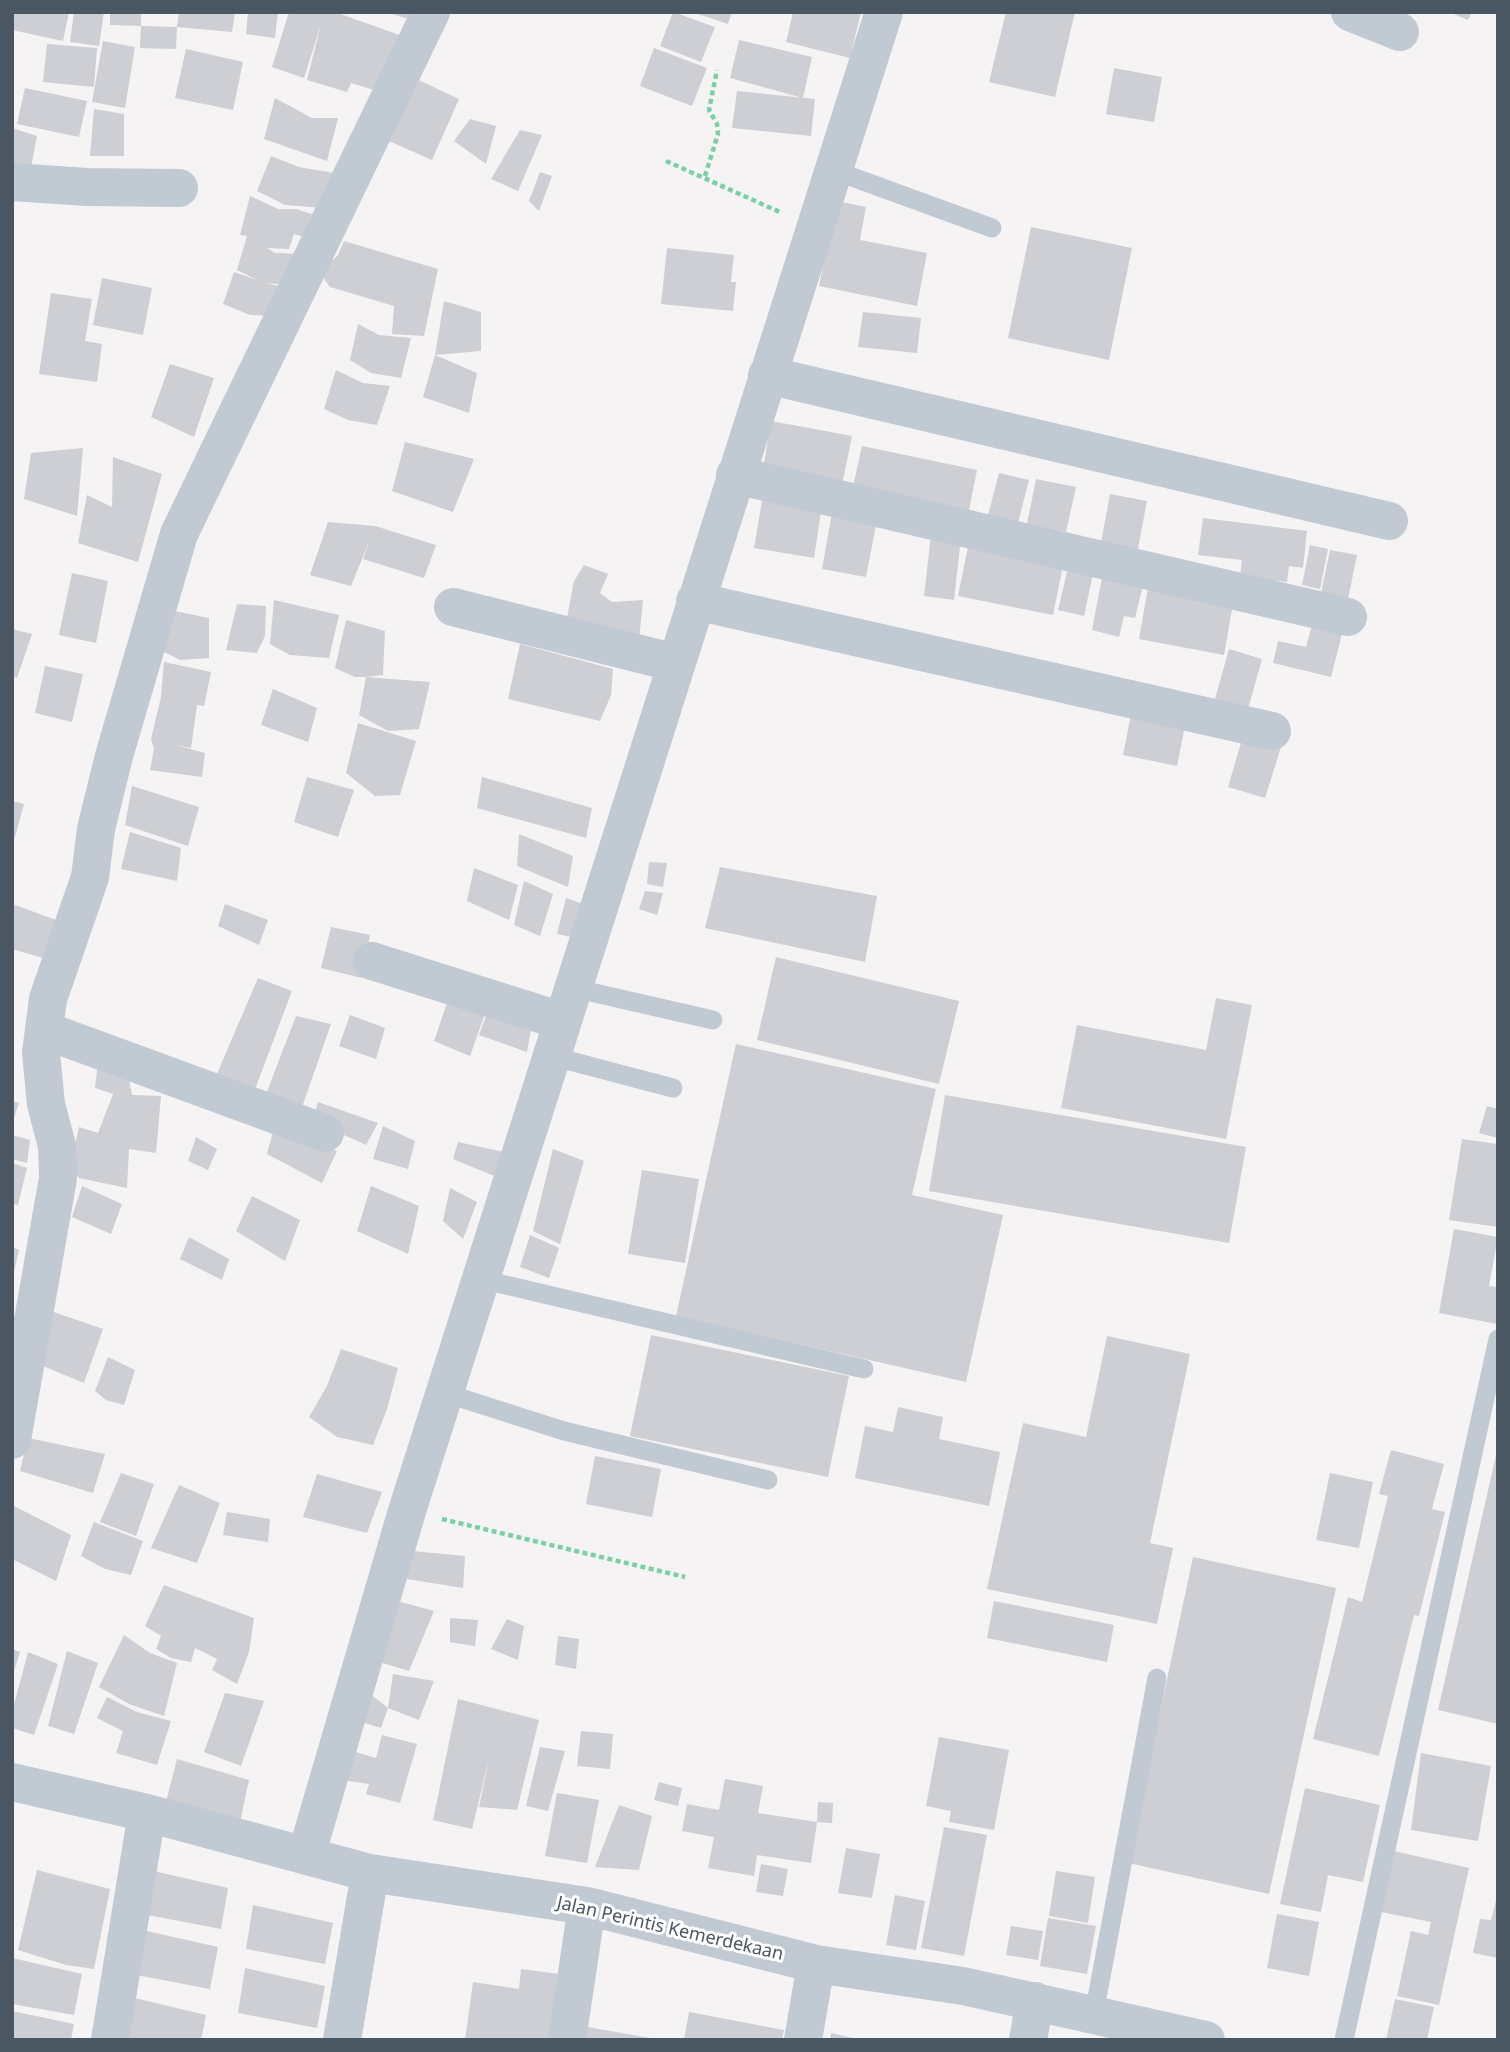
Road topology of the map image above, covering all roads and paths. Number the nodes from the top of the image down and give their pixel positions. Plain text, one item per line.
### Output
1 (431, 12) edge
2 (884, 12) edge
3 (1350, 12) edge
4 (1400, 32) dead end
5 (717, 70) dead end
6 (666, 161) dead end
7 (833, 170) junction
8 (705, 176) junction
9 (12, 182) edge
10 (180, 188) dead end
11 (992, 228) dead end
12 (814, 229) junction
13 (767, 375) junction
14 (735, 475) junction
15 (1389, 521) dead end
16 (695, 601) junction
17 (453, 607) dead end
18 (1348, 617) dead end
19 (676, 663) junction
20 (1272, 731) dead end
21 (372, 961) dead end
22 (713, 1020) dead end
23 (562, 1022) junction
24 (44, 1030) junction
25 (673, 1087) dead end
26 (29, 1100) edge
27 (326, 1133) dead end
28 (480, 1279) junction
29 (1498, 1339) edge
30 (864, 1369) dead end
31 (444, 1393) junction
32 (12, 1440) edge
33 (768, 1480) dead end
34 (407, 1511) junction
35 (685, 1577) dead end
36 (1157, 1678) dead end
37 (12, 1782) edge
38 (147, 1813) junction
39 (306, 1856) junction
40 (370, 1873) junction
41 (587, 1906) junction
42 (816, 1964) junction
43 (1035, 2001) junction
44 (1094, 2014) junction
45 (110, 2040) edge
46 (342, 2040) edge
47 (567, 2040) edge
48 (803, 2040) edge
49 (1028, 2040) edge
50 (1206, 2040) edge
51 (1344, 2040) edge

1 - 24 street
2 - 7 street
3 - 4 street
5 - 8 path
6 - 8 path
7 - 11 lane
7 - 12 street
8 - 12 path
9 - 10 street
12 - 13 street
13 - 14 street
13 - 15 street
14 - 16 street
14 - 18 street
16 - 19 street
16 - 20 street
17 - 19 street
19 - 23 street
21 - 23 street
22 - 23 lane
23 - 25 lane
23 - 28 street
24 - 26 street
24 - 27 street
26 - 32 street
28 - 30 lane
28 - 31 street
29 - 51 lane
31 - 33 lane
31 - 34 street
34 - 35 path
34 - 39 street
36 - 44 lane
37 - 38 street, Jalan Perintis Kemerdekaan
38 - 39 street, Jalan Perintis Kemerdekaan
38 - 45 street
39 - 40 street, Jalan Perintis Kemerdekaan
40 - 41 street, Jalan Perintis Kemerdekaan
40 - 46 street
41 - 42 street, Jalan Perintis Kemerdekaan
41 - 47 street
42 - 43 street, Jalan Perintis Kemerdekaan
42 - 48 street
43 - 44 street, Jalan Perintis Kemerdekaan
43 - 49 street
44 - 50 street, Jalan Perintis Kemerdekaan

